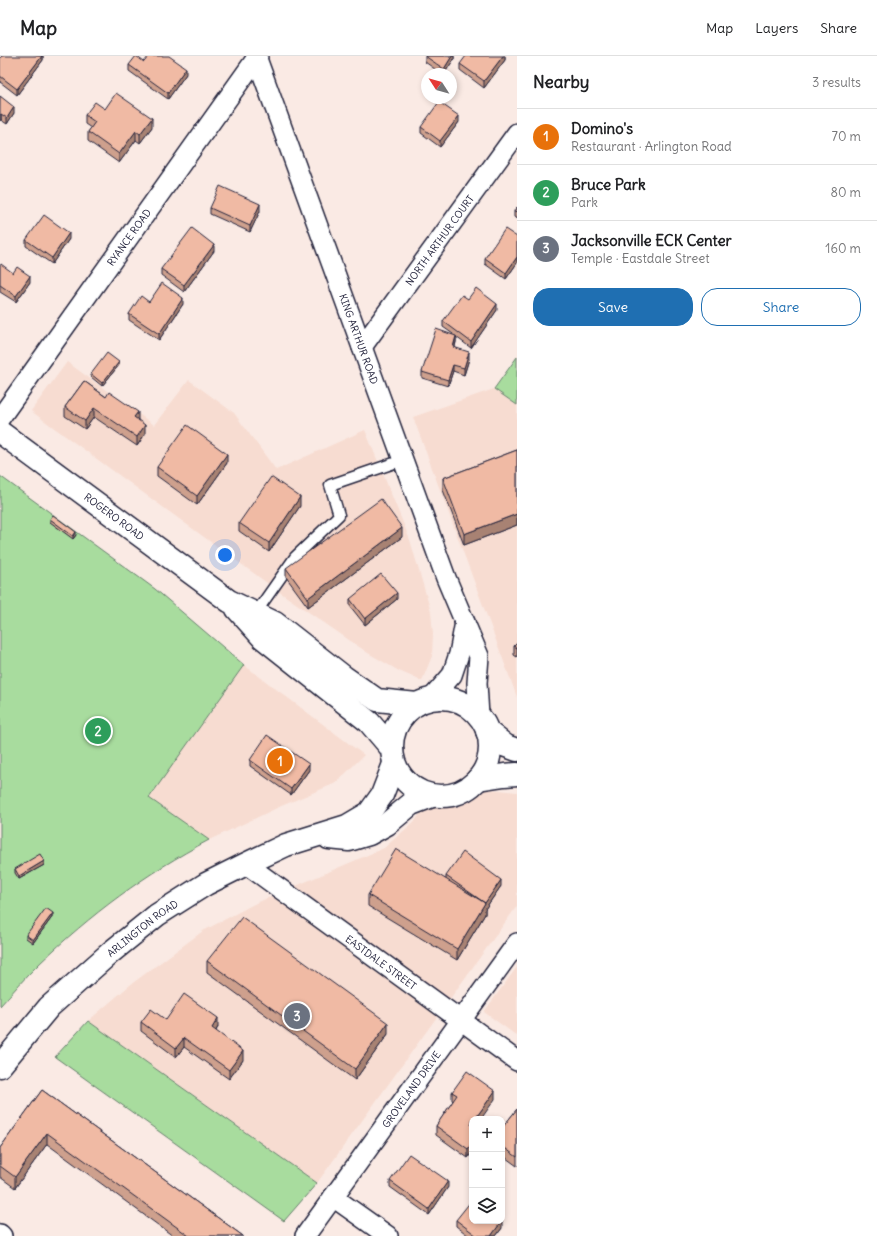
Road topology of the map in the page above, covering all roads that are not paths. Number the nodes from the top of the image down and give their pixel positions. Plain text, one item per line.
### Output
1 (257, 57) edge
2 (517, 133) edge
3 (362, 347) junction
4 (0, 418) edge
5 (0, 432) edge
6 (404, 460) junction
7 (229, 601) junction
8 (255, 614) junction
9 (464, 622) junction
10 (424, 701) junction
11 (483, 724) junction
12 (517, 750) edge
13 (393, 756) junction
14 (517, 774) edge
15 (478, 780) junction
16 (432, 796) junction
17 (316, 836) junction
18 (246, 864) junction
19 (517, 943) edge
20 (461, 1021) junction
21 (517, 1061) edge
22 (0, 1066) edge
23 (334, 1197) junction
24 (305, 1236) edge
25 (388, 1236) edge

1 - 3 street, KING ARTHUR ROAD
1 - 4 street, RYANCE ROAD
2 - 3 street, NORTH ARTHUR COURT
3 - 6 street, KING ARTHUR ROAD
5 - 7 main road, ROGERO ROAD
6 - 8 lane
6 - 9 street, KING ARTHUR ROAD
7 - 8 main road, ROGERO ROAD
7 - 13 main road, ROGERO ROAD
8 - 10 main road, ROGERO ROAD
9 - 10 street
9 - 11 street, KING ARTHUR ROAD
10 - 11 main road
10 - 13 main road
11 - 12 main road
11 - 15 main road
13 - 16 main road
13 - 17 main road, ARLINGTON ROAD
14 - 15 main road
15 - 16 main road
16 - 17 main road, ARLINGTON ROAD
17 - 18 main road, ARLINGTON ROAD
18 - 20 street, EASTDALE STREET
18 - 22 main road, ARLINGTON ROAD
19 - 20 street, GROVELAND DRIVE
20 - 21 street, EASTDALE STREET
20 - 23 street, GROVELAND DRIVE
23 - 24 street, GROVELAND DRIVE
23 - 25 street

